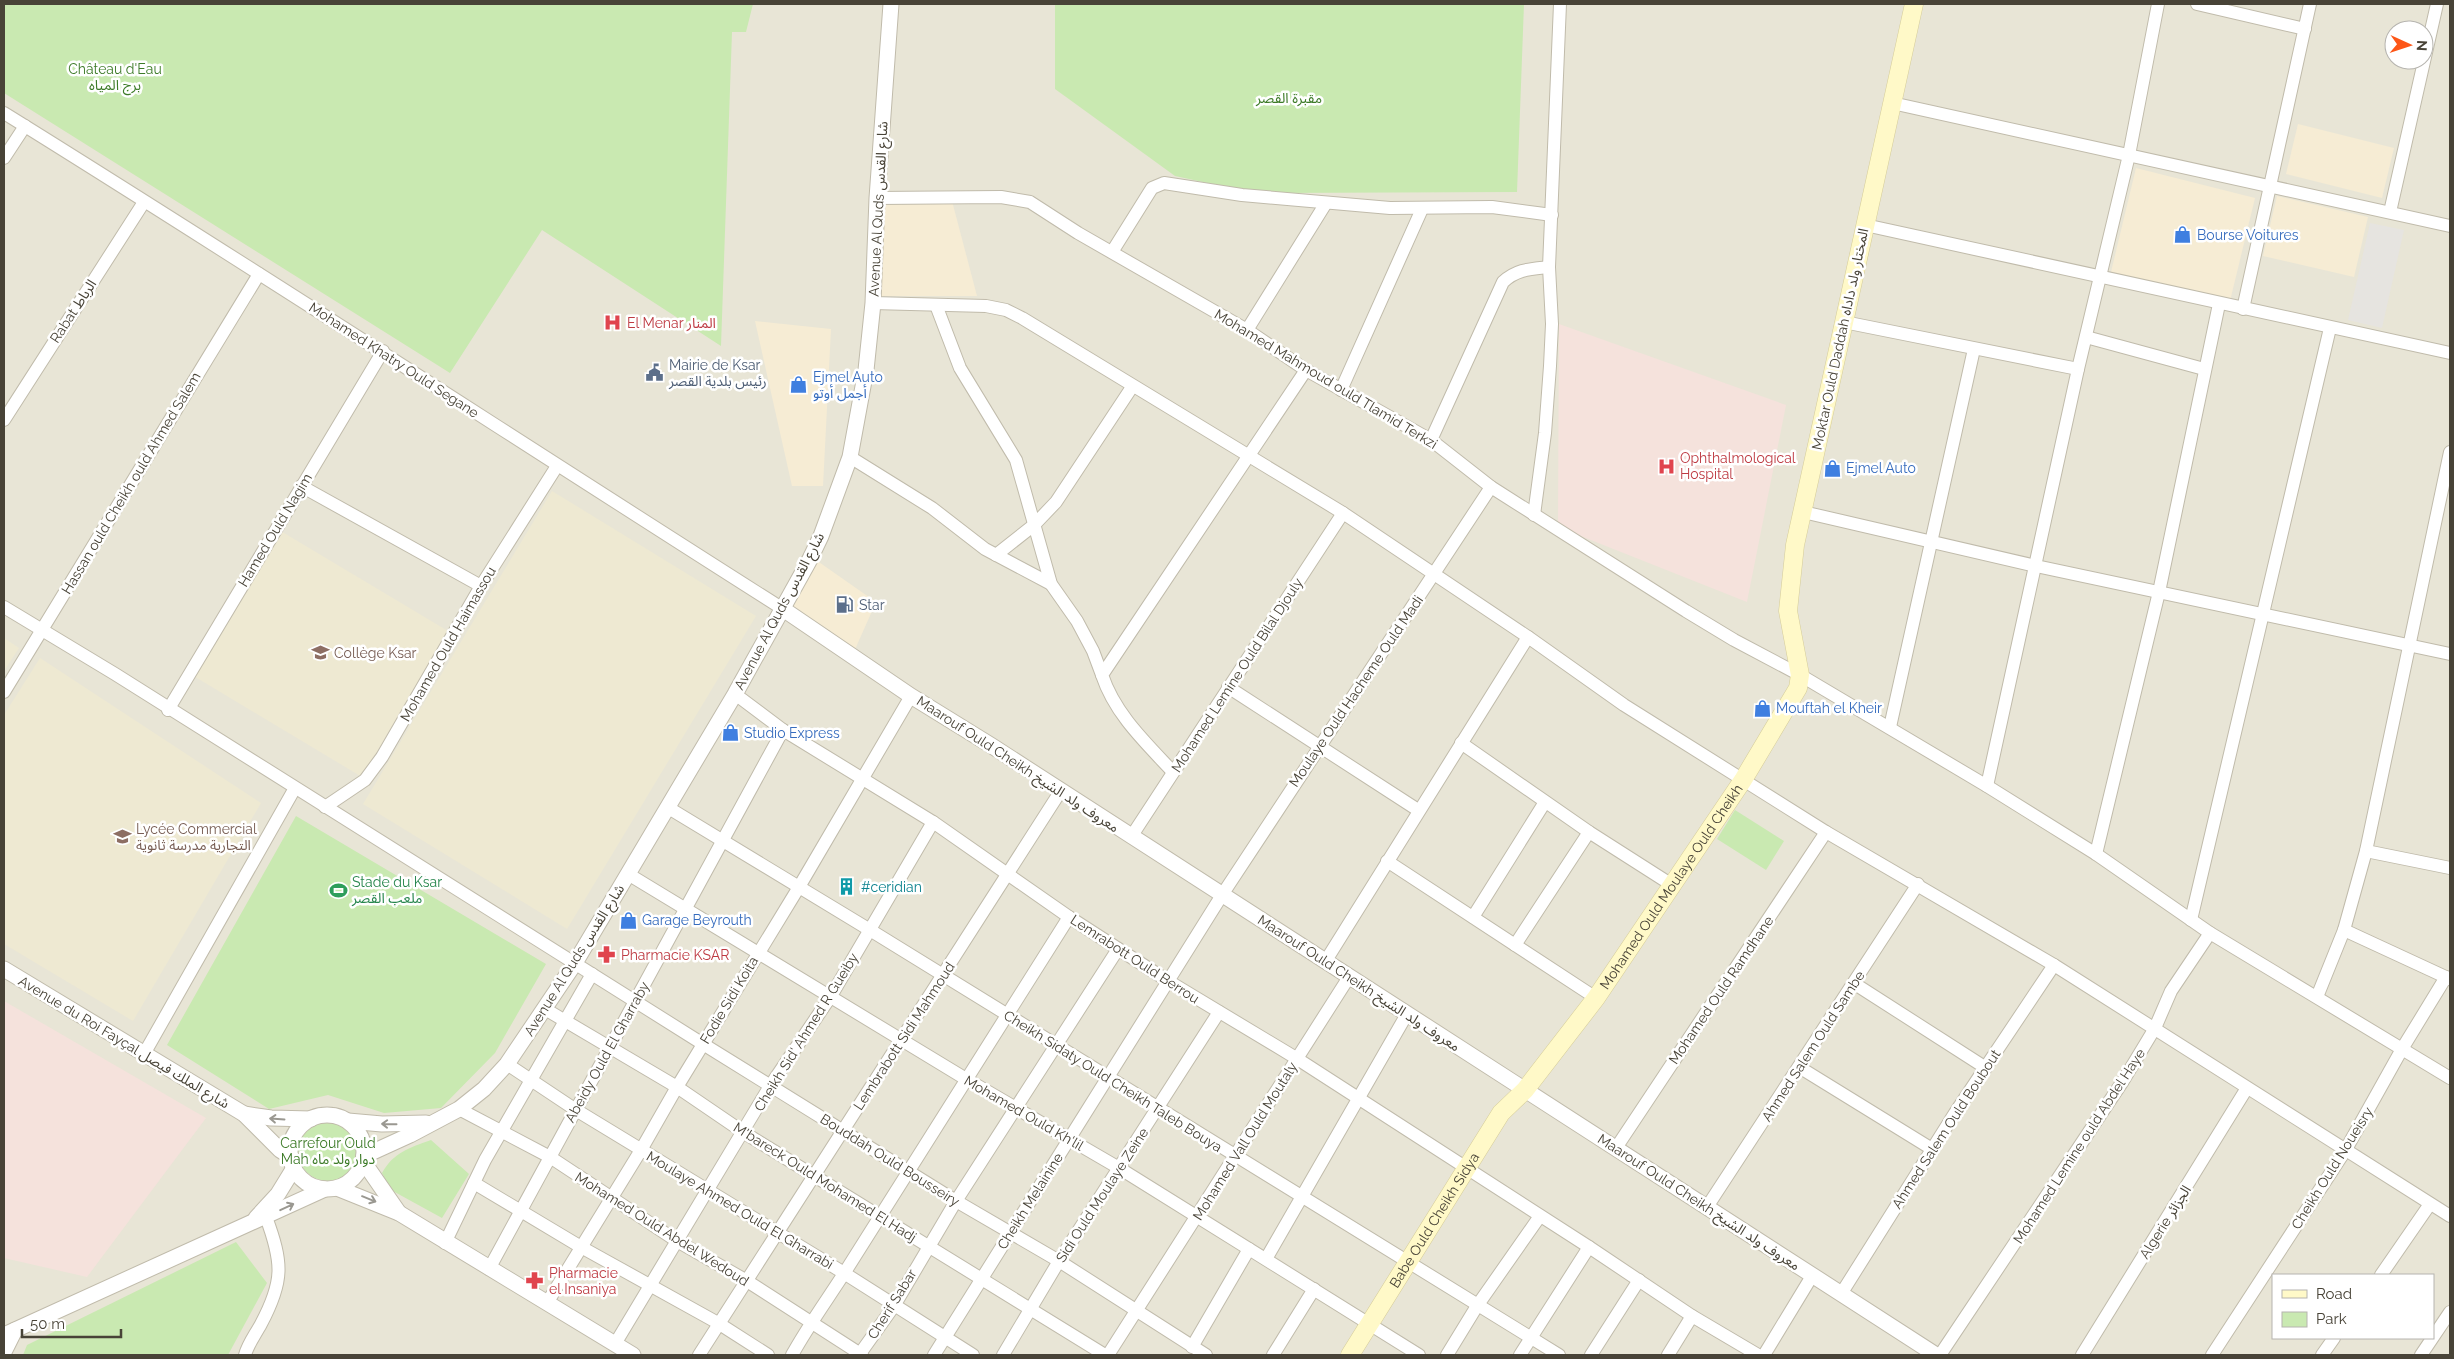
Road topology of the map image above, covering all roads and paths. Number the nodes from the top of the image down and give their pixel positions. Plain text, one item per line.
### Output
1 (890, 4) edge
2 (1560, 4) edge
3 (1914, 4) edge
4 (2158, 4) edge
5 (2197, 4) edge
6 (2310, 4) edge
7 (2437, 4) edge
8 (2305, 29) junction
9 (1892, 103) junction
10 (4, 113) edge
11 (24, 126) junction
12 (2129, 156) junction
13 (4, 158) edge
14 (2271, 187) junction
15 (877, 198) junction
16 (144, 202) junction
17 (1326, 203) junction
18 (1422, 209) junction
19 (2390, 212) junction
20 (1552, 215) junction
21 (1865, 225) junction
22 (2450, 226) edge
23 (1112, 252) junction
24 (1549, 267) junction
25 (259, 274) junction
26 (2100, 278) junction
27 (873, 303) junction
28 (2219, 304) junction
29 (936, 306) junction
30 (2243, 308) junction
31 (1844, 322) junction
32 (2330, 328) junction
33 (1247, 330) junction
34 (2086, 337) junction
35 (1974, 349) junction
36 (383, 351) junction
37 (2450, 353) edge
38 (2204, 369) junction
39 (1306, 370) junction
40 (2078, 370) junction
41 (1132, 387) junction
42 (1341, 390) junction
43 (4, 420) edge
44 (1430, 440) junction
45 (2450, 452) edge
46 (1248, 456) junction
47 (850, 457) junction
48 (557, 466) junction
49 (301, 486) junction
50 (1491, 487) junction
51 (2446, 488) edge
52 (1803, 512) junction
53 (1343, 514) junction
54 (1534, 515) junction
55 (1034, 525) junction
56 (1930, 542) junction
57 (996, 555) junction
58 (2036, 566) junction
59 (1433, 575) junction
60 (1051, 584) junction
61 (481, 586) junction
62 (2159, 592) junction
63 (4, 607) edge
64 (783, 609) junction
65 (2264, 614) junction
66 (42, 630) junction
67 (1528, 637) junction
68 (2409, 645) junction
69 (2450, 654) edge
70 (1102, 675) junction
71 (1800, 675) junction
72 (1228, 687) junction
73 (4, 692) edge
74 (735, 694) junction
75 (911, 696) junction
76 (168, 710) junction
77 (1890, 727) junction
78 (783, 730) junction
79 (1461, 743) junction
80 (1319, 746) junction
81 (1173, 772) junction
82 (862, 777) junction
83 (1743, 780) junction
84 (1987, 786) junction
85 (295, 788) junction
86 (1060, 792) junction
87 (1545, 802) junction
88 (325, 807) junction
89 (667, 808) junction
90 (1418, 810) junction
91 (933, 822) junction
92 (1589, 832) junction
93 (1826, 832) junction
94 (1131, 836) junction
95 (721, 840) junction
96 (2366, 851) junction
97 (2096, 854) junction
98 (1387, 861) junction
99 (2450, 868) edge
100 (1007, 872) junction
101 (628, 874) junction
102 (1918, 884) junction
103 (1672, 885) junction
104 (799, 887) junction
105 (1222, 895) junction
106 (686, 908) junction
107 (1069, 917) junction
108 (1473, 917) junction
109 (2191, 920) junction
110 (870, 930) junction
111 (2344, 930) junction
112 (2210, 933) junction
113 (1515, 945) junction
114 (1118, 949) junction
115 (758, 952) junction
116 (1325, 962) junction
117 (575, 964) junction
118 (2054, 965) junction
119 (4, 969) edge
120 (592, 974) junction
121 (942, 976) junction
122 (1349, 977) junction
123 (2448, 978) edge
124 (1168, 981) junction
125 (1855, 984) junction
126 (831, 996) junction
127 (2317, 997) junction
128 (1596, 998) junction
129 (634, 1002) junction
130 (545, 1009) junction
131 (1219, 1012) junction
132 (1407, 1014) junction
133 (1006, 1016) junction
134 (566, 1020) junction
135 (2155, 1028) junction
136 (902, 1040) junction
137 (702, 1044) junction
138 (610, 1046) junction
139 (1056, 1046) junction
140 (2402, 1049) junction
141 (144, 1054) junction
142 (1296, 1058) junction
143 (507, 1064) junction
144 (1799, 1067) junction
145 (1986, 1068) junction
146 (1108, 1078) junction
147 (2450, 1078) edge
148 (966, 1079) junction
149 (532, 1081) junction
150 (677, 1086) junction
151 (770, 1086) junction
152 (2247, 1088) junction
153 (1525, 1090) junction
154 (1359, 1101) junction
155 (1015, 1107) junction
156 (459, 1109) junction
157 (1158, 1109) junction
158 (576, 1110) junction
159 (244, 1114) junction
160 (311, 1119) junction
161 (348, 1120) junction
162 (430, 1123) junction
163 (843, 1131) junction
164 (501, 1132) junction
165 (743, 1132) junction
166 (1069, 1138) junction
167 (1616, 1148) junction
168 (1932, 1149) junction
169 (642, 1150) junction
170 (2345, 1151) junction
171 (550, 1157) junction
172 (1235, 1157) junction
173 (364, 1159) junction
174 (292, 1163) junction
175 (1119, 1168) junction
176 (1467, 1169) junction
177 (907, 1171) junction
178 (815, 1175) junction
179 (474, 1182) junction
180 (331, 1188) junction
181 (708, 1192) junction
182 (610, 1198) junction
183 (1302, 1198) junction
184 (956, 1201) junction
185 (2430, 1204) junction
186 (1707, 1207) junction
187 (521, 1210) junction
188 (399, 1213) junction
189 (879, 1215) junction
190 (1540, 1216) junction
191 (2450, 1216) edge
192 (266, 1217) junction
193 (1197, 1218) junction
194 (248, 1226) junction
195 (777, 1232) junction
196 (1011, 1232) junction
197 (677, 1241) junction
198 (445, 1242) junction
199 (928, 1246) junction
200 (581, 1247) junction
201 (1589, 1247) junction
202 (1249, 1250) junction
203 (1266, 1259) junction
204 (1059, 1261) junction
205 (1406, 1263) junction
206 (489, 1269) junction
207 (844, 1273) junction
208 (2382, 1274) edge
209 (1812, 1276) junction
210 (982, 1279) junction
211 (1639, 1280) junction
212 (746, 1282) junction
213 (651, 1286) junction
214 (1314, 1289) junction
215 (1841, 1294) junction
216 (547, 1303) junction
217 (894, 1306) junction
218 (1477, 1306) junction
219 (1032, 1309) junction
220 (1137, 1310) junction
221 (2450, 1313) edge
222 (1692, 1316) junction
223 (810, 1322) junction
224 (718, 1323) junction
225 (1369, 1325) junction
226 (10, 1333) edge
227 (2434, 1336) edge
228 (945, 1338) junction
229 (1530, 1339) junction
230 (2333, 1339) edge
231 (2432, 1339) edge
232 (615, 1344) junction
233 (1192, 1347) junction
234 (4, 1352) edge
235 (244, 1355) edge
236 (633, 1355) edge
237 (699, 1355) edge
238 (768, 1355) edge
239 (792, 1355) edge
240 (860, 1355) edge
241 (934, 1355) edge
242 (973, 1355) edge
243 (1003, 1355) edge
244 (1107, 1355) edge
245 (1206, 1355) edge
246 (1273, 1355) edge
247 (1350, 1355) edge
248 (1419, 1355) edge
249 (1447, 1355) edge
250 (1520, 1355) edge
251 (1559, 1355) edge
252 (1592, 1355) edge
253 (1668, 1355) edge
254 (1758, 1355) edge
255 (1764, 1355) edge
256 (1938, 1355) edge
257 (2082, 1355) edge
258 (2212, 1355) edge
259 (2322, 1355) edge
260 (2421, 1355) edge

1 - 15 street, Avenue Al Quds شارع القدس
2 - 20 street
3 - 9 main road, Moktar Ould Daddah المختار ولد داداه
4 - 12 street
5 - 8 street
6 - 8 street
7 - 19 street
8 - 14 street
9 - 12 street
9 - 21 main road, Moktar Ould Daddah المختار ولد داداه
10 - 11 street, Mohamed Khatry Ould Segane
11 - 13 street
11 - 16 street, Mohamed Khatry Ould Segane
12 - 14 street
12 - 26 street
14 - 19 street
14 - 30 street
15 - 23 street, Mohamed Mahmoud ould Tlamid Terkzi
15 - 27 street, Avenue Al Quds شارع القدس
16 - 25 street, Mohamed Khatry Ould Segane
16 - 43 street, Rabat الرباط
17 - 18 street
17 - 23 street
17 - 33 street
18 - 20 street
18 - 42 street
19 - 22 street
20 - 24 street
21 - 26 street
21 - 31 main road, Moktar Ould Daddah المختار ولد داداه
23 - 33 street, Mohamed Mahmoud ould Tlamid Terkzi
24 - 44 street
24 - 54 street
25 - 36 street, Mohamed Khatry Ould Segane
25 - 66 street, Hassan ould Cheikh ould Ahmed Salem
26 - 28 street
26 - 34 street
27 - 29 street
27 - 47 street, Avenue Al Quds شارع القدس
28 - 30 street
28 - 38 street
29 - 41 street
29 - 55 street
30 - 32 street
31 - 35 street
31 - 52 main road, Moktar Ould Daddah المختار ولد داداه
32 - 37 street
32 - 65 street
33 - 39 street, Mohamed Mahmoud ould Tlamid Terkzi
34 - 38 street
34 - 40 street
35 - 40 street
35 - 56 street
36 - 48 street, Mohamed Khatry Ould Segane
36 - 49 street, Hamed Ould Nagim
38 - 62 street
39 - 42 street, Mohamed Mahmoud ould Tlamid Terkzi
39 - 46 street
40 - 58 street
41 - 46 street
41 - 55 street
42 - 44 street, Mohamed Mahmoud ould Tlamid Terkzi
44 - 50 street, Mohamed Mahmoud ould Tlamid Terkzi
45 - 51 street
46 - 53 street
46 - 70 street
47 - 57 street
47 - 64 street, Avenue Al Quds شارع القدس
48 - 61 street, Mohamed Ould Haimassou
48 - 64 street, Mohamed Khatry Ould Segane
49 - 61 street
49 - 76 street, Hamed Ould Nagim
50 - 54 street, Mohamed Mahmoud ould Tlamid Terkzi
50 - 59 street, Moulaye Ould Hacheme Ould Madi
51 - 68 street
52 - 56 street
52 - 71 main road, Moktar Ould Daddah المختار ولد داداه
53 - 59 street
53 - 72 street, Mohamed Lemine Ould Bilal Djouly
54 - 71 street, Mohamed Mahmoud ould Tlamid Terkzi
55 - 57 street
55 - 60 street
56 - 58 street
56 - 77 street
57 - 60 street
58 - 62 street
58 - 84 street
59 - 67 street
59 - 80 street, Moulaye Ould Hacheme Ould Madi
60 - 70 street
61 - 88 street, Mohamed Ould Haimassou
62 - 65 street
62 - 97 street
63 - 66 street, Bouddah Ould Bousseiry
64 - 74 street, Avenue Al Quds شارع القدس
64 - 75 street, Maarouf Ould Cheikh معروف ولد الشيخ
65 - 68 street
65 - 109 street
66 - 73 street, Hassan ould Cheikh ould Ahmed Salem
66 - 76 street, Bouddah Ould Bousseiry
67 - 79 street
67 - 83 street
68 - 69 street
68 - 96 street
70 - 81 street
71 - 77 street, Mohamed Mahmoud ould Tlamid Terkzi
71 - 83 main road, Mohamed Ould Moulaye Ould Cheikh
72 - 80 street
72 - 81 street, Mohamed Lemine Ould Bilal Djouly
74 - 78 street, Lemrabott Ould Berrou
74 - 89 street, Avenue Al Quds شارع القدس
75 - 82 street, Fodie Sidi Koita
75 - 86 street, Maarouf Ould Cheikh معروف ولد الشيخ
76 - 85 street, Bouddah Ould Bousseiry
77 - 84 street, Mohamed Mahmoud ould Tlamid Terkzi
78 - 82 street, Lemrabott Ould Berrou
78 - 95 street, Abeidy Ould El Gharraby
79 - 87 street
79 - 90 street
80 - 90 street
80 - 105 street, Moulaye Ould Hacheme Ould Madi
81 - 94 street, Mohamed Lemine Ould Bilal Djouly
82 - 91 street, Lemrabott Ould Berrou
82 - 104 street, Fodie Sidi Koita
83 - 93 street
83 - 103 main road, Mohamed Ould Moulaye Ould Cheikh
84 - 97 street, Mohamed Mahmoud ould Tlamid Terkzi
85 - 88 street, Bouddah Ould Bousseiry
85 - 141 street
86 - 94 street, Maarouf Ould Cheikh معروف ولد الشيخ
86 - 100 street, Lembrabott Sidi Mahmoud
87 - 92 street
87 - 108 street
88 - 117 street, Bouddah Ould Bousseiry
89 - 95 street, Cheikh Sidaty Ould Cheikh Taleb Bouya
89 - 101 street, Avenue Al Quds شارع القدس
90 - 98 street
91 - 100 street, Lemrabott Ould Berrou
91 - 110 street, Cheikh Sid' Ahmed R Gueiby
92 - 103 street
92 - 113 street
93 - 102 street
93 - 167 street, Mohamed Ould Ramdhane
94 - 105 street, Maarouf Ould Cheikh معروف ولد الشيخ
95 - 104 street, Cheikh Sidaty Ould Cheikh Taleb Bouya
95 - 106 street, Abeidy Ould El Gharraby
96 - 99 street
96 - 111 street
97 - 109 street, Mohamed Mahmoud ould Tlamid Terkzi
98 - 108 street
98 - 116 street
100 - 107 street, Lemrabott Ould Berrou
100 - 121 street, Lembrabott Sidi Mahmoud
101 - 106 street, Mohamed Ould Kh'lil
101 - 117 street, Avenue Al Quds شارع القدس
102 - 118 street
102 - 125 street, Ahmed Salem Ould Sambe
103 - 128 main road, Mohamed Ould Moulaye Ould Cheikh
104 - 110 street, Cheikh Sidaty Ould Cheikh Taleb Bouya
104 - 115 street, Fodie Sidi Koita
105 - 116 street, Maarouf Ould Cheikh معروف ولد الشيخ
105 - 124 street, Cheikh Melainine
106 - 115 street, Mohamed Ould Kh'lil
106 - 129 street, Abeidy Ould El Gharraby
107 - 114 street, Lemrabott Ould Berrou
107 - 133 street
108 - 113 street
109 - 112 street, Mohamed Mahmoud ould Tlamid Terkzi
110 - 121 street, Cheikh Sidaty Ould Cheikh Taleb Bouya
110 - 126 street, Cheikh Sid' Ahmed R Gueiby
111 - 123 street
111 - 127 street
112 - 127 street, Mohamed Mahmoud ould Tlamid Terkzi
112 - 135 street, Mohamed Lemine ould Abdel Haye
113 - 128 street
114 - 124 street, Lemrabott Ould Berrou
114 - 139 street, Cherif Sabar
115 - 126 street, Mohamed Ould Kh'lil
115 - 137 street, Fodie Sidi Koita
116 - 122 street, Maarouf Ould Cheikh معروف ولد الشيخ
117 - 120 street, Bouddah Ould Bousseiry
117 - 130 street, Avenue Al Quds شارع القدس
118 - 135 street
118 - 145 street, Ahmed Salem Ould Boubout
119 - 141 street, Avenue du Roi Fayçal شارع الملك فيصل
120 - 129 street, Bouddah Ould Bousseiry
120 - 134 street
121 - 133 street, Cheikh Sidaty Ould Cheikh Taleb Bouya
121 - 136 street, Lembrabott Sidi Mahmoud
122 - 132 street, Maarouf Ould Cheikh معروف ولد الشيخ
122 - 142 street, Mohamed Vall Ould Moutaly
123 - 140 street, Cheikh Ould Noueisry
124 - 131 street, Lemrabott Ould Berrou
124 - 146 street, Cheikh Melainine
125 - 144 street, Ahmed Salem Ould Sambe
125 - 145 street
126 - 136 street, Mohamed Ould Kh'lil
126 - 151 street, Cheikh Sid' Ahmed R Gueiby
127 - 140 street, Mohamed Mahmoud ould Tlamid Terkzi
128 - 153 main road, Mohamed Ould Moulaye Ould Cheikh
129 - 137 street, Bouddah Ould Bousseiry
129 - 138 street, Abeidy Ould El Gharraby
130 - 134 street, M'bareck Ould Mohamed El Hadj
130 - 143 street, Avenue Al Quds شارع القدس
131 - 142 street, Lemrabott Ould Berrou
131 - 157 street, Sidi Ould Moulaye Zeine
132 - 153 street, Maarouf Ould Cheikh معروف ولد الشيخ
132 - 154 street
133 - 139 street, Cheikh Sidaty Ould Cheikh Taleb Bouya
133 - 148 street
134 - 138 street, M'bareck Ould Mohamed El Hadj
134 - 149 street
135 - 152 street
135 - 256 street, Mohamed Lemine ould Abdel Haye
136 - 148 street, Mohamed Ould Kh'lil
136 - 163 street, Lembrabott Sidi Mahmoud
137 - 150 street, Fodie Sidi Koita
137 - 151 street, Bouddah Ould Bousseiry
138 - 150 street, M'bareck Ould Mohamed El Hadj
138 - 158 street, Abeidy Ould El Gharraby
139 - 146 street, Cheikh Sidaty Ould Cheikh Taleb Bouya
139 - 155 street, Cherif Sabar
140 - 147 street, Mohamed Mahmoud ould Tlamid Terkzi
140 - 170 street, Cheikh Ould Noueisry
141 - 159 street, Avenue du Roi Fayçal شارع الملك فيصل
142 - 154 street, Lemrabott Ould Berrou
142 - 172 street, Mohamed Vall Ould Moutaly
143 - 149 street, Moulaye Ahmed Ould El Gharrabi
143 - 156 street, Avenue Al Quds شارع القدس
144 - 168 street
144 - 186 street, Ahmed Salem Ould Sambe
145 - 168 street, Ahmed Salem Ould Boubout
146 - 157 street, Cheikh Sidaty Ould Cheikh Taleb Bouya
146 - 166 street, Cheikh Melainine
148 - 155 street, Mohamed Ould Kh'lil
148 - 177 street
149 - 158 street, Moulaye Ahmed Ould El Gharrabi
149 - 164 street
150 - 165 street, M'bareck Ould Mohamed El Hadj
150 - 169 street, Fodie Sidi Koita
151 - 163 street, Bouddah Ould Bousseiry
151 - 165 street, Cheikh Sid' Ahmed R Gueiby
152 - 170 street
152 - 257 street, Algerie الجزائر
153 - 167 street, Maarouf Ould Cheikh معروف ولد الشيخ
153 - 176 main road, Babe Ould Cheikh Sidya
154 - 176 street, Lemrabott Ould Berrou
154 - 183 street
155 - 166 street, Mohamed Ould Kh'lil
155 - 184 street, Cherif Sabar
156 - 162 street, Avenue Al Quds شارع القدس
156 - 164 street, Mohamed Ould Abdel Wedoud
157 - 172 street, Cheikh Sidaty Ould Cheikh Taleb Bouya
157 - 175 street, Sidi Ould Moulaye Zeine
158 - 169 street, Moulaye Ahmed Ould El Gharrabi
158 - 171 street, Abeidy Ould El Gharraby
160 -> 159 street
159 - 174 street
160 - 161 street
160 - 174 street
162 -> 161 street, Avenue Al Quds شارع القدس
161 - 173 street
162 - 173 street, Avenue Al Quds شارع القدس
163 - 177 street, Bouddah Ould Bousseiry
163 - 178 street, Lembrabott Sidi Mahmoud
164 - 171 street, Mohamed Ould Abdel Wedoud
164 - 179 street
165 - 178 street, M'bareck Ould Mohamed El Hadj
165 - 181 street, Cheikh Sid' Ahmed R Gueiby
166 - 175 street, Mohamed Ould Kh'lil
166 - 196 street, Cheikh Melainine
167 - 186 street, Maarouf Ould Cheikh معروف ولد الشيخ
168 - 215 street, Ahmed Salem Ould Boubout
169 - 181 street, Moulaye Ahmed Ould El Gharrabi
169 - 182 street, Fodie Sidi Koita
170 - 185 street
170 - 258 street, Cheikh Ould Noueisry
171 - 182 street, Mohamed Ould Abdel Wedoud
171 - 187 street, Abeidy Ould El Gharraby
172 - 183 street, Cheikh Sidaty Ould Cheikh Taleb Bouya
172 - 193 street, Mohamed Vall Ould Moutaly
173 - 180 street
173 - 188 street
174 - 180 street
174 - 194 street
175 - 193 street, Mohamed Ould Kh'lil
175 - 204 street, Sidi Ould Moulaye Zeine
176 - 190 street, Lemrabott Ould Berrou
176 - 205 main road, Babe Ould Cheikh Sidya
177 - 184 street, Bouddah Ould Bousseiry
177 - 189 street
178 - 189 street, M'bareck Ould Mohamed El Hadj
178 - 195 street, Lembrabott Sidi Mahmoud
179 - 187 street
179 - 198 street
180 -> 188 street
192 -> 180 street
181 - 195 street, Moulaye Ahmed Ould El Gharrabi
181 - 197 street, Cheikh Sid' Ahmed R Gueiby
182 - 197 street, Mohamed Ould Abdel Wedoud
182 - 200 street, Fodie Sidi Koita
183 - 203 street
183 - 205 street, Cheikh Sidaty Ould Cheikh Taleb Bouya
184 - 196 street, Bouddah Ould Bousseiry
184 - 199 street, Cherif Sabar
185 - 191 street
185 - 208 street
186 - 209 street, Maarouf Ould Cheikh معروف ولد الشيخ
187 - 200 street
187 - 206 street, Abeidy Ould El Gharraby
188 - 198 street
189 - 199 street, M'bareck Ould Mohamed El Hadj
189 - 207 street
190 - 201 street, Lemrabott Ould Berrou
190 - 218 street
192 - 194 street
192 - 235 street
193 - 202 street, Mohamed Ould Kh'lil
193 - 220 street, Mohamed Vall Ould Moutaly
194 - 226 street
195 - 207 street, Moulaye Ahmed Ould El Gharrabi
195 - 212 street, Lembrabott Sidi Mahmoud
196 - 204 street, Bouddah Ould Bousseiry
196 - 210 street, Cheikh Melainine
197 - 212 street, Mohamed Ould Abdel Wedoud
197 - 213 street, Cheikh Sid' Ahmed R Gueiby
198 - 206 street
199 - 210 street, M'bareck Ould Mohamed El Hadj
199 - 217 street, Cherif Sabar
200 - 213 street
200 - 216 street, Fodie Sidi Koita
201 - 211 street, Lemrabott Ould Berrou
201 - 229 street
202 - 203 street, Mohamed Ould Kh'lil
202 - 233 street
203 - 214 street, Mohamed Ould Kh'lil
204 - 219 street, Sidi Ould Moulaye Zeine
204 - 220 street, Bouddah Ould Bousseiry
205 - 218 street, Cheikh Sidaty Ould Cheikh Taleb Bouya
205 - 225 main road, Babe Ould Cheikh Sidya
206 - 216 street
207 - 217 street, Moulaye Ahmed Ould El Gharrabi
207 - 223 street
209 - 215 street, Maarouf Ould Cheikh معروف ولد الشيخ
209 - 255 street
210 - 219 street, M'bareck Ould Mohamed El Hadj
210 - 228 street, Cheikh Melainine
211 - 222 street, Lemrabott Ould Berrou
211 - 252 street
212 - 223 street, Mohamed Ould Abdel Wedoud
212 - 224 street, Lembrabott Sidi Mahmoud
213 - 224 street
213 - 232 street, Cheikh Sid' Ahmed R Gueiby
214 - 225 street, Mohamed Ould Kh'lil
214 - 246 street
215 - 256 street, Maarouf Ould Cheikh معروف ولد الشيخ
216 - 232 street
217 - 228 street, Moulaye Ahmed Ould El Gharrabi
217 - 240 street, Cherif Sabar
218 - 229 street, Cheikh Sidaty Ould Cheikh Taleb Bouya
218 - 249 street
219 - 243 street, Sidi Ould Moulaye Zeine
219 - 244 street, M'bareck Ould Mohamed El Hadj
220 - 233 street, Bouddah Ould Bousseiry
220 - 244 street, Mohamed Vall Ould Moutaly
221 - 227 street
222 - 253 street
222 - 254 street, Lemrabott Ould Berrou
223 - 239 street
223 - 240 street, Mohamed Ould Abdel Wedoud
224 - 237 street, Lembrabott Sidi Mahmoud
224 - 238 street
225 - 247 main road, Babe Ould Cheikh Sidya
225 - 248 street, Mohamed Ould Kh'lil
226 - 234 street
228 - 241 street, Cheikh Melainine
228 - 242 street, Moulaye Ahmed Ould El Gharrabi
229 - 250 street
229 - 251 street, Cheikh Sidaty Ould Cheikh Taleb Bouya
230 - 259 street
231 - 260 street
232 - 236 street
233 - 245 street, Bouddah Ould Bousseiry

